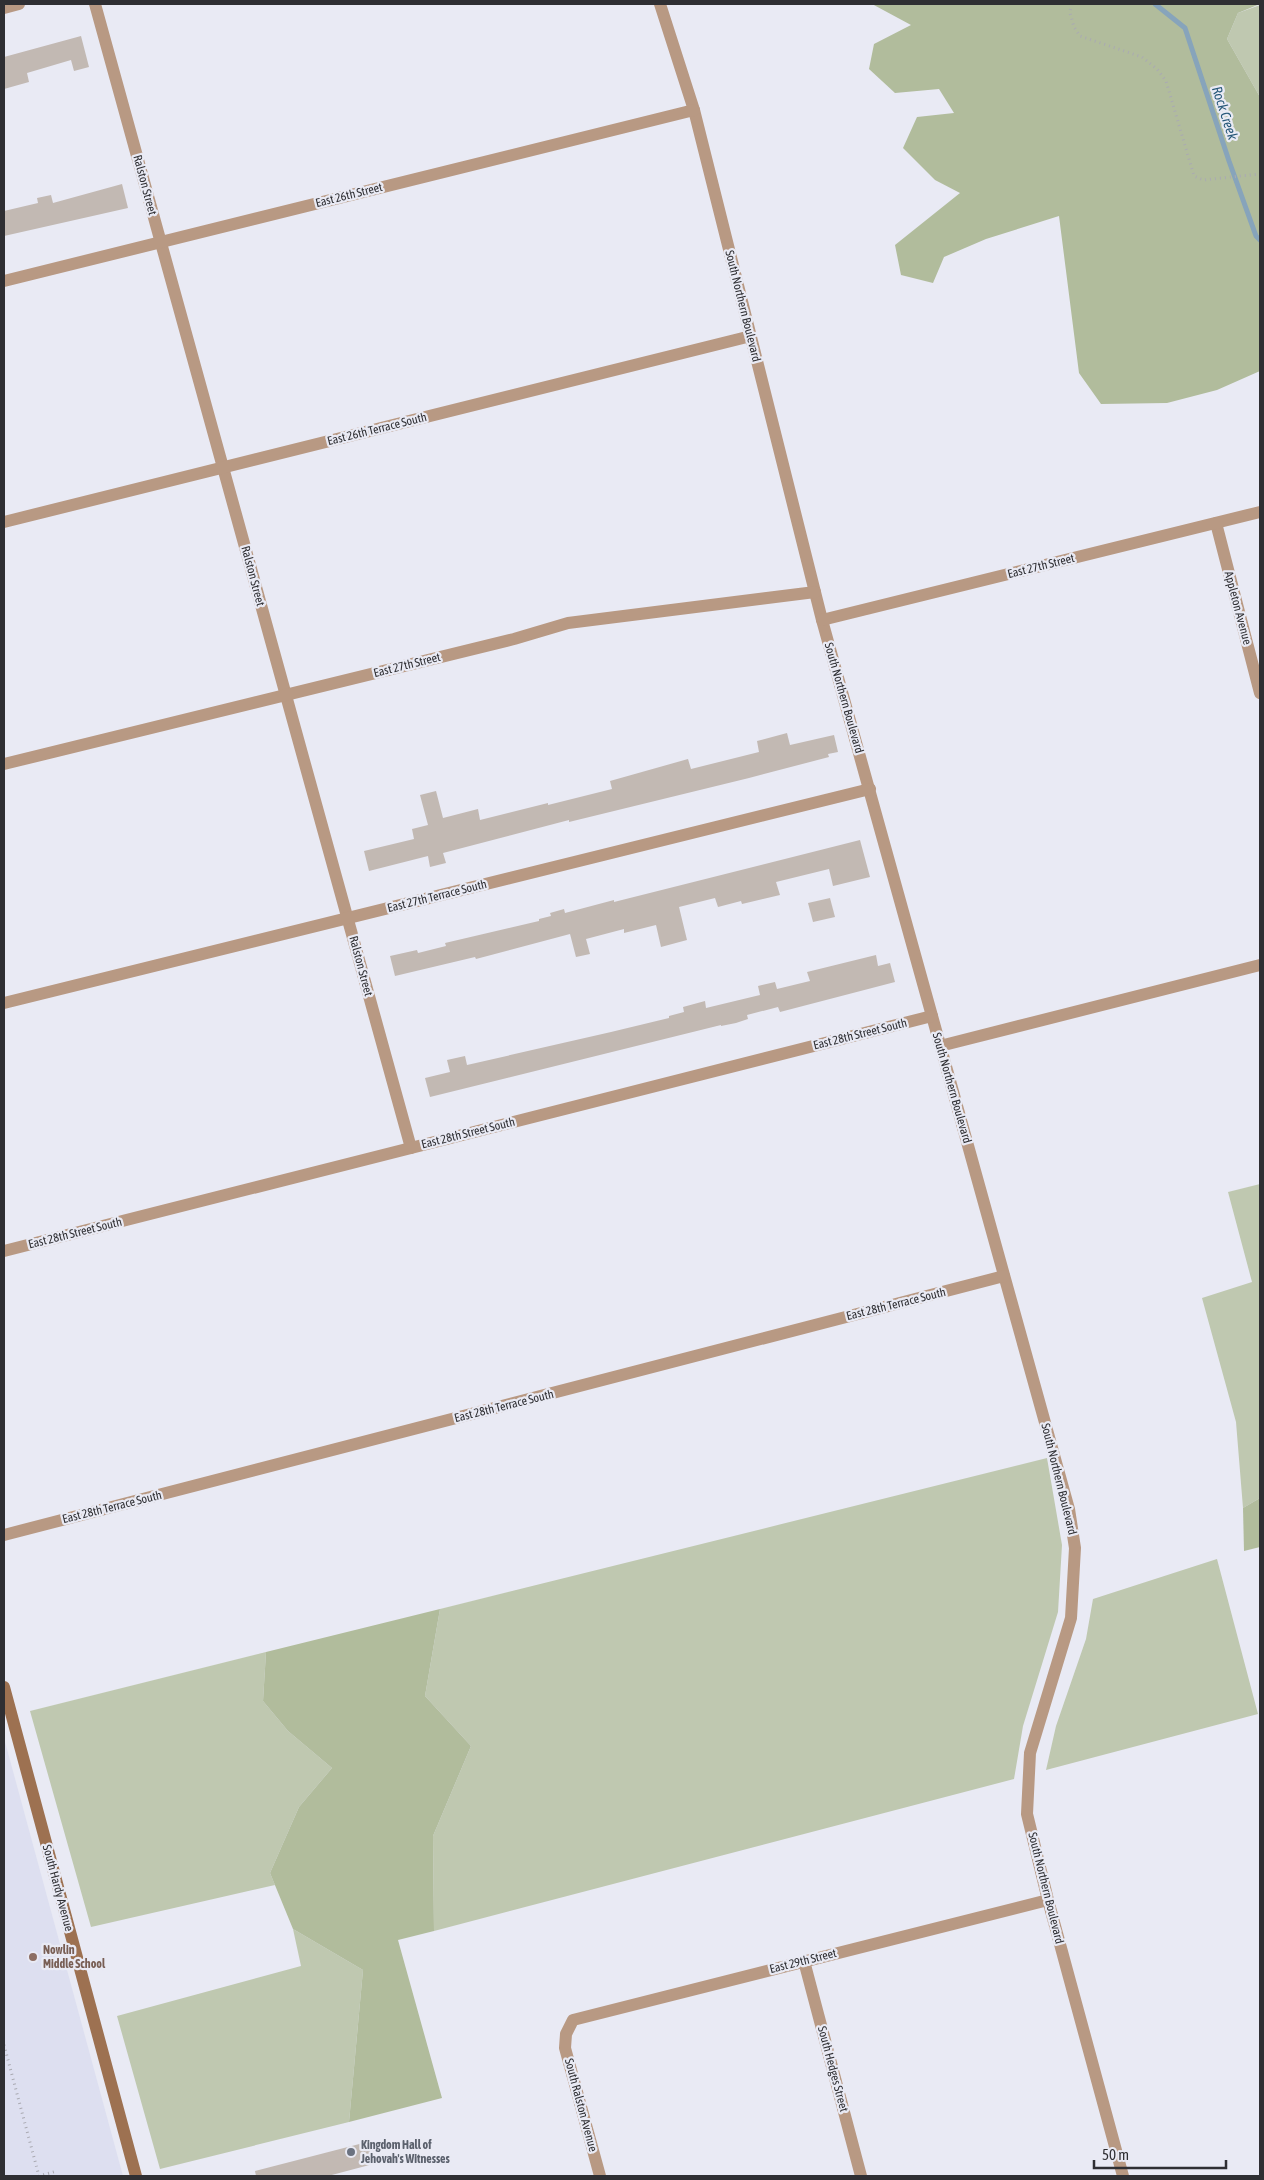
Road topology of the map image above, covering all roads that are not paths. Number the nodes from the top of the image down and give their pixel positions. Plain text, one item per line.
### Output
1 (19, 4) edge
2 (95, 4) edge
3 (660, 4) edge
4 (4, 8) edge
5 (694, 110) junction
6 (160, 242) junction
7 (4, 281) edge
8 (751, 336) junction
9 (223, 467) junction
10 (1260, 512) edge
11 (4, 522) edge
12 (1216, 523) junction
13 (815, 592) junction
14 (822, 620) junction
15 (1260, 693) edge
16 (286, 694) junction
17 (4, 764) edge
18 (870, 789) junction
19 (347, 918) junction
20 (1260, 965) edge
21 (4, 1004) edge
22 (932, 1016) junction
23 (940, 1046) junction
24 (411, 1148) junction
25 (4, 1251) edge
26 (1004, 1276) junction
27 (4, 1535) edge
28 (4, 1687) edge
29 (1048, 1900) junction
30 (804, 1961) junction
31 (566, 2034) joint
32 (136, 2176) edge
33 (600, 2176) edge
34 (861, 2176) edge
35 (1123, 2176) edge

1 - 4 street
2 - 6 street, Ralston Street
3 - 5 street, South Northern Boulevard
5 - 6 street, East 26th Street
5 - 8 street, South Northern Boulevard
6 - 7 street, East 26th Street
6 - 9 street, Ralston Street
8 - 9 street, East 26th Terrace South
8 - 13 street, South Northern Boulevard
9 - 11 street, East 26th Terrace South
9 - 16 street, Ralston Street
10 - 12 street, East 27th Street
12 - 14 street, East 27th Street
12 - 15 street, Appleton Avenue
13 - 14 street, South Northern Boulevard
13 - 16 street, East 27th Street
14 - 18 street, South Northern Boulevard
16 - 17 street, East 27th Street
16 - 19 street, Ralston Street
18 - 19 street, East 27th Terrace South
18 - 22 street, South Northern Boulevard
19 - 21 street, East 27th Terrace South
19 - 24 street, Ralston Street
20 - 23 street
22 - 23 street, South Northern Boulevard
22 - 24 street, East 28th Street South
23 - 26 street, South Northern Boulevard
24 - 25 street, East 28th Street South
26 - 27 street, East 28th Terrace South
26 - 29 street, South Northern Boulevard
28 - 32 street, South Hardy Avenue
29 - 30 street, East 29th Street
29 - 35 street, South Northern Boulevard
30 - 31 street, East 29th Street
30 - 34 street, South Hedges Street
31 - 33 street, South Ralston Avenue

